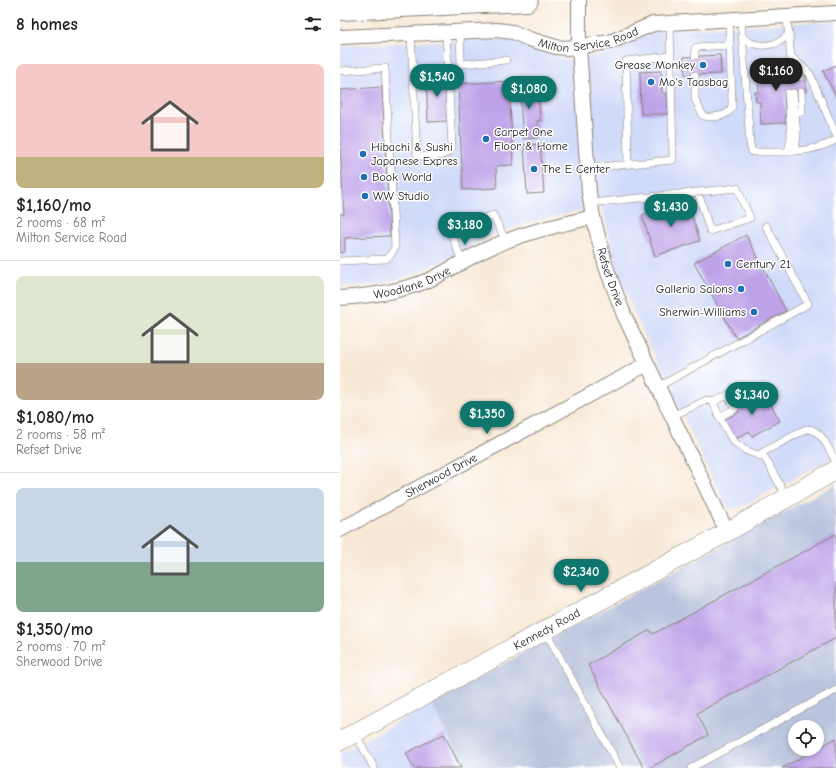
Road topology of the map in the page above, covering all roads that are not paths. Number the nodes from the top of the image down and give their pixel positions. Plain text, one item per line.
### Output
1 (527, 0) edge
2 (579, 0) edge
3 (340, 9) edge
4 (836, 13) edge
5 (786, 16) junction
6 (735, 19) junction
7 (670, 22) junction
8 (453, 32) junction
9 (411, 34) junction
10 (789, 34) junction
11 (742, 36) junction
12 (340, 37) edge
13 (730, 44) junction
14 (579, 47) junction
15 (671, 56) junction
16 (695, 56) dead end
17 (791, 56) junction
18 (506, 60) dead end
19 (340, 71) edge
20 (695, 75) dead end
21 (789, 77) dead end
22 (800, 77) dead end
23 (836, 135) edge
24 (836, 140) edge
25 (795, 151) junction
26 (788, 152) junction
27 (628, 164) junction
28 (588, 168) junction
29 (698, 192) junction
30 (591, 203) junction
31 (593, 217) junction
32 (766, 226) dead end
33 (506, 241) junction
34 (340, 261) edge
35 (462, 262) junction
36 (340, 298) edge
37 (647, 364) junction
38 (658, 387) junction
39 (713, 402) junction
40 (672, 416) junction
41 (720, 417) junction
42 (758, 455) junction
43 (836, 462) edge
44 (836, 470) edge
45 (787, 498) junction
46 (340, 530) edge
47 (727, 532) junction
48 (545, 630) junction
49 (836, 690) edge
50 (347, 737) edge
51 (374, 768) edge
52 (620, 768) edge
53 (691, 768) edge

1 - 3 main road
2 - 14 street, Refset Drive
4 - 5 street, Milton Service Road
5 - 6 street, Milton Service Road
5 - 10 lane
6 - 7 street, Milton Service Road
6 - 11 lane
6 - 13 lane
7 - 14 street, Milton Service Road
7 - 15 lane
8 - 9 street, Milton Service Road
8 - 9 lane
8 - 14 street, Milton Service Road
8 - 18 lane
9 - 12 street, Milton Service Road
10 - 11 lane
10 - 17 lane
11 - 26 lane
13 - 16 lane
13 - 20 lane
14 - 28 street, Refset Drive
15 - 27 lane
15 - 27 lane
17 - 21 lane
17 - 22 lane
17 - 23 lane
19 - 34 lane
24 - 25 lane
25 - 26 lane
25 - 26 lane
27 - 28 lane
28 - 30 street, Refset Drive
29 - 29 lane
29 - 30 lane
30 - 31 street, Refset Drive
31 - 33 street, Woodlane Drive
31 - 37 street, Refset Drive
32 - 38 lane
33 - 35 street, Woodlane Drive
33 - 35 lane
35 - 36 street, Woodlane Drive
37 - 38 street, Refset Drive
37 - 46 street, Sherwood Drive
38 - 40 street, Refset Drive
39 - 40 lane
39 - 41 lane
39 - 41 lane
40 - 47 street, Refset Drive
41 - 42 lane
42 - 43 lane
42 - 45 lane
44 - 45 street, Kennedy Road
45 - 47 street, Kennedy Road
47 - 48 street, Kennedy Road
48 - 50 street, Kennedy Road
48 - 52 lane
49 - 53 lane
50 - 51 lane

